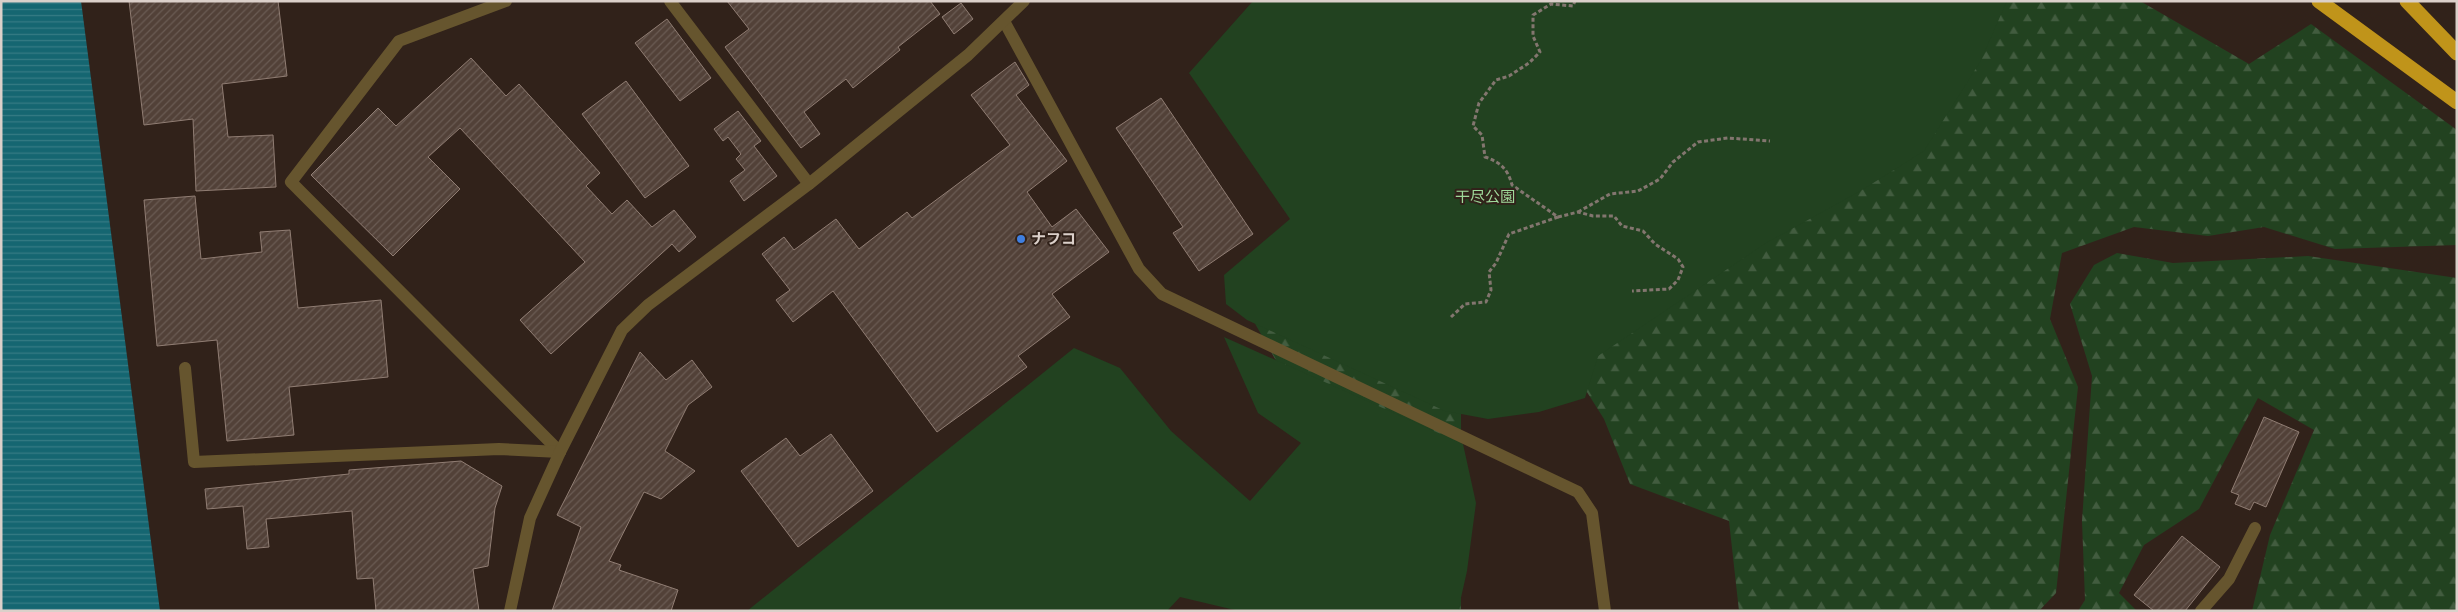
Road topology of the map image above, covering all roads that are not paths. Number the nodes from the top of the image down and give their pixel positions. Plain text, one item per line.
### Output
1 (506, 1) edge
2 (670, 1) edge
3 (1024, 1) edge
4 (2319, 1) edge
5 (2411, 6) edge
6 (1004, 21) junction
7 (2457, 53) edge
8 (2457, 102) edge
9 (809, 184) junction
10 (185, 368) dead end
11 (560, 452) junction
12 (2254, 528) dead end
13 (510, 611) edge
14 (1605, 611) edge
15 (2201, 611) edge

1 - 11 street
2 - 9 street
3 - 6 street
4 - 8 highway
5 - 7 highway
6 - 9 street
6 - 14 street
9 - 11 street
10 - 11 street
11 - 13 street
12 - 15 street

